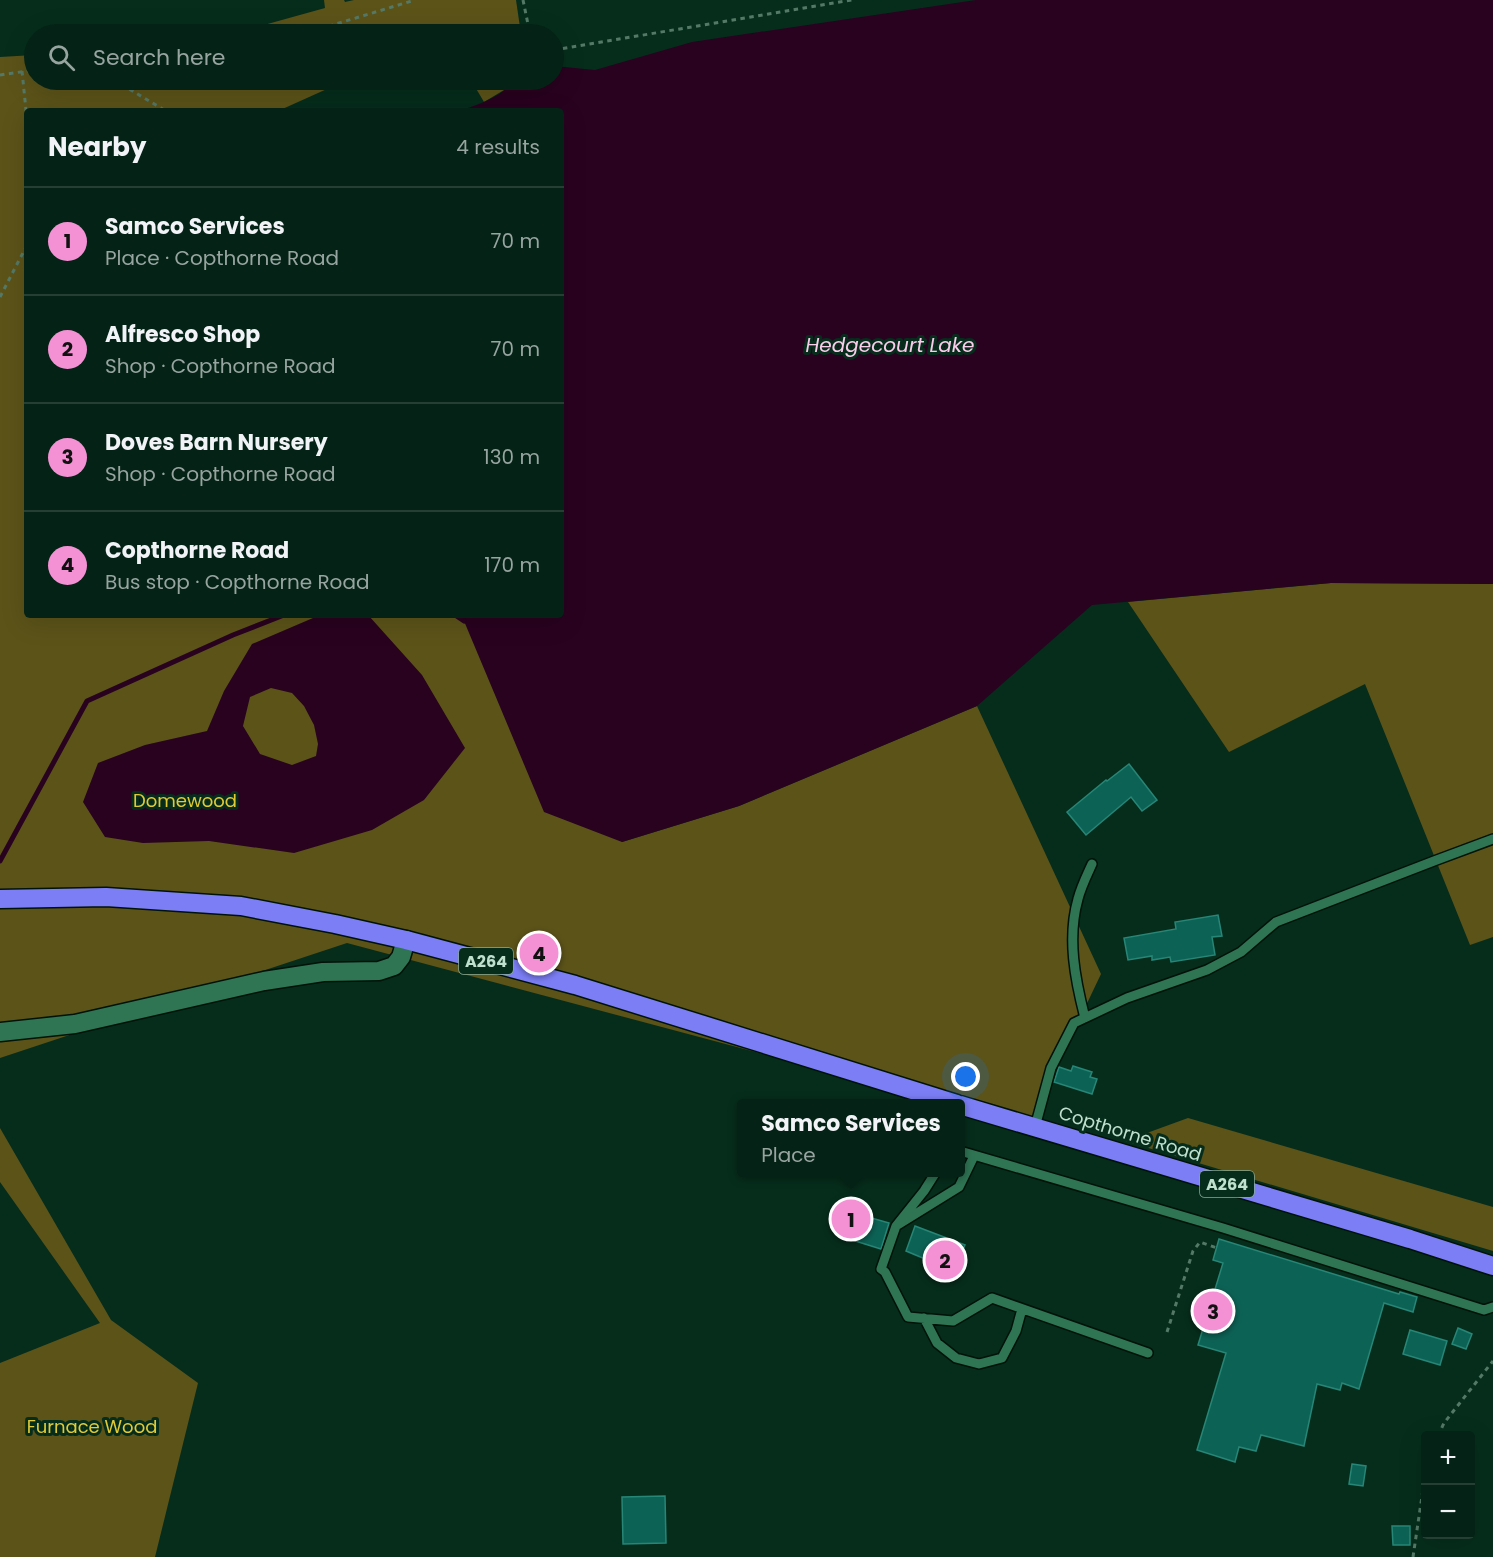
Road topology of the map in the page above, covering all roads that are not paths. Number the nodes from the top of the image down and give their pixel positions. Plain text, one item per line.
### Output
1 (1493, 839) edge
2 (1092, 864) dead end
3 (0, 899) edge
4 (406, 940) junction
5 (1085, 1018) junction
6 (0, 1032) edge
7 (927, 1099) edge
8 (965, 1106) edge
9 (1035, 1127) junction
10 (965, 1153) edge
11 (974, 1156) junction
12 (965, 1174) edge
13 (933, 1177) edge
14 (964, 1177) edge
15 (896, 1226) junction
16 (1493, 1266) edge
17 (1493, 1307) edge
18 (1022, 1309) junction
19 (924, 1318) junction
20 (1148, 1353) dead end

1 - 5 lane
2 - 5 lane
3 - 4 highway, Copthorne Road / A264
4 - 6 street
4 - 7 highway, Copthorne Road / A264
5 - 9 lane
8 - 9 highway, Copthorne Road / A264
9 - 16 highway, Copthorne Road / A264
10 - 11 lane
11 - 12 lane
11 - 17 lane
13 - 15 lane
14 - 15 lane
15 - 19 lane
18 - 19 lane
18 - 19 lane
18 - 20 lane

